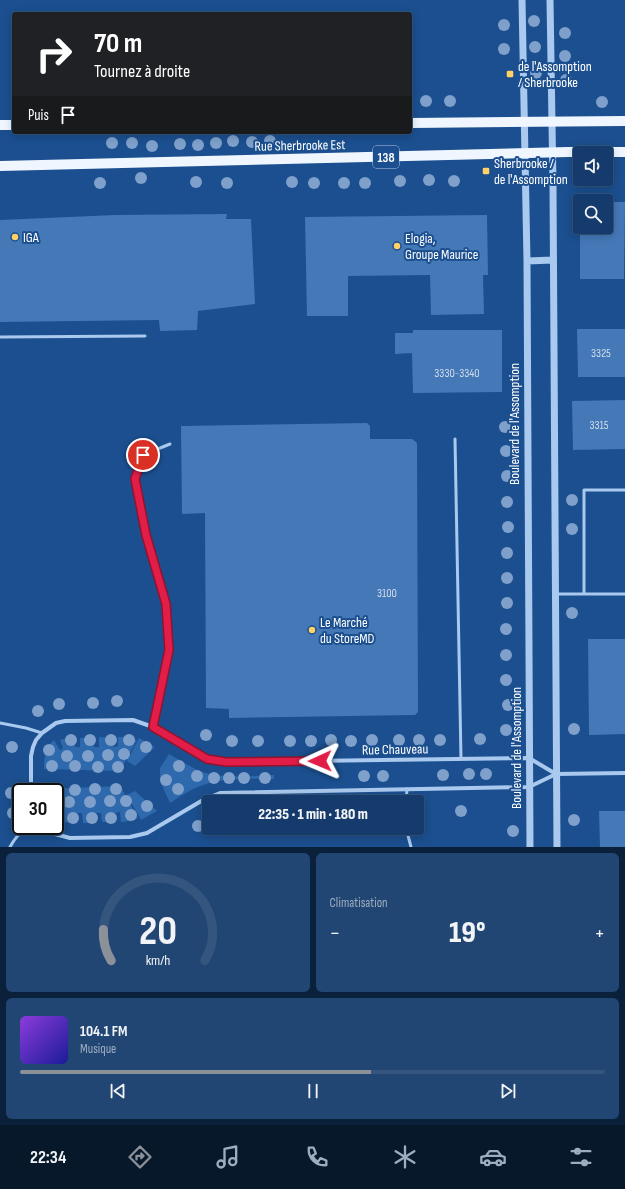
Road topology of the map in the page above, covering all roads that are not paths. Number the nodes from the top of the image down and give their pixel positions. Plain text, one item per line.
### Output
1 (522, 0) edge
2 (550, 0) edge
3 (625, 121) edge
4 (524, 122) junction
5 (552, 122) junction
6 (412, 123) edge
7 (0, 125) edge
8 (12, 125) edge
9 (625, 152) edge
10 (552, 153) junction
11 (526, 154) junction
12 (0, 166) edge
13 (553, 260) junction
14 (527, 261) junction
15 (145, 336) dead end
16 (0, 337) edge
17 (455, 439) dead end
18 (170, 444) dead end
19 (625, 490) edge
20 (554, 594) junction
21 (584, 594) junction
22 (625, 594) edge
23 (0, 723) edge
24 (153, 727) junction
25 (42, 733) junction
26 (529, 758) junction
27 (461, 759) junction
28 (625, 773) edge
29 (556, 774) junction
30 (31, 783) edge
31 (529, 787) junction
32 (407, 789) junction
33 (407, 795) edge
34 (17, 835) edge
35 (59, 835) edge
36 (408, 835) edge
37 (10, 847) edge
38 (411, 847) edge
39 (530, 847) edge
40 (557, 847) edge

1 - 4 street, Boulevard de l'Assomption
2 - 5 street
3 - 5 main road
4 - 5 main road
4 - 6 main road
4 - 11 street, Boulevard de l'Assomption
5 - 10 street
7 - 8 main road
9 - 10 main road, Rue Sherbrooke Est / 138
10 - 11 main road, Rue Sherbrooke Est / 138
10 - 13 street
11 - 12 main road, Rue Sherbrooke Est / 138
11 - 14 street, Boulevard de l'Assomption
13 - 14 street
13 - 20 street
14 - 26 street, Boulevard de l'Assomption
15 - 16 lane
17 - 27 lane
18 - 24 lane
19 - 21 lane
20 - 21 lane
20 - 29 street
21 - 22 lane
23 - 25 lane
24 - 25 street, Rue Chauveau
24 - 27 street, Rue Chauveau
25 - 30 street, Rue Chauveau
26 - 27 street, Rue Chauveau
26 - 29 street
26 - 31 street, Boulevard de l'Assomption
28 - 29 street
29 - 31 street
29 - 40 street
31 - 32 street
31 - 39 street, Boulevard de l'Assomption
32 - 33 lane
32 - 35 street
34 - 37 lane
36 - 38 lane

